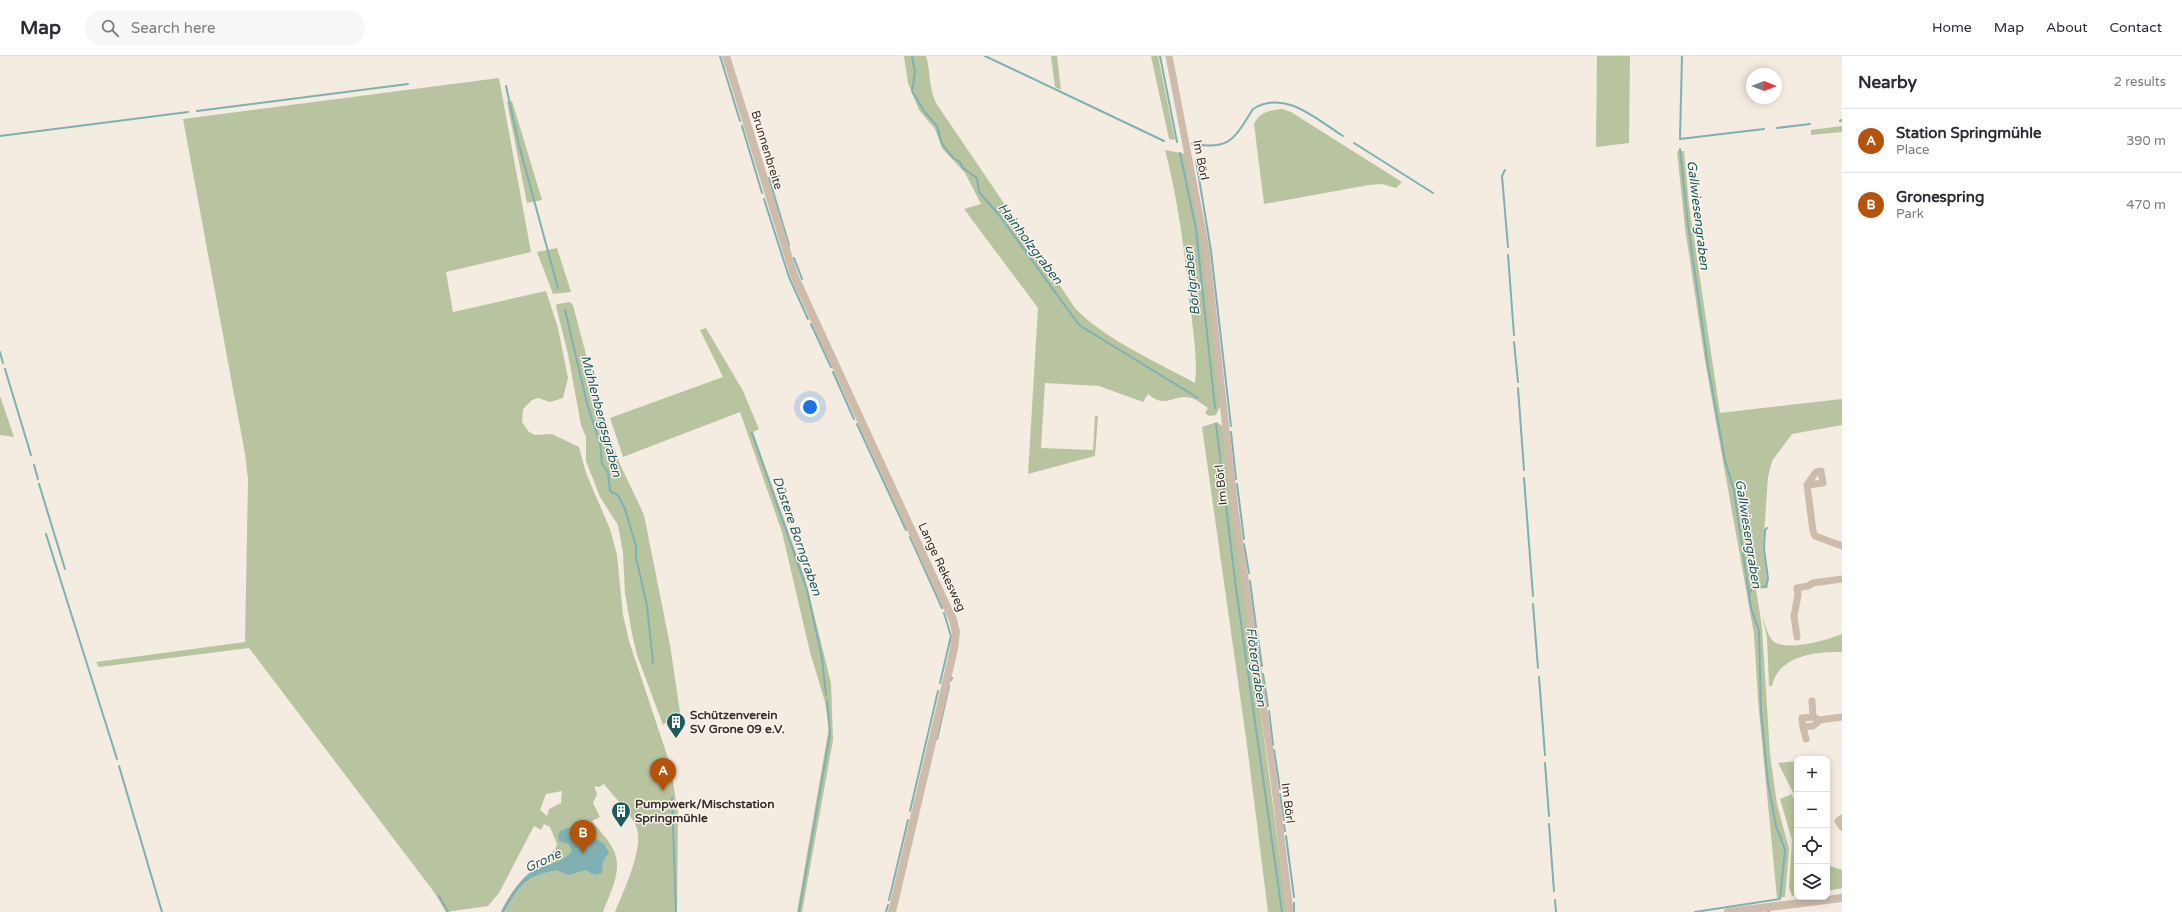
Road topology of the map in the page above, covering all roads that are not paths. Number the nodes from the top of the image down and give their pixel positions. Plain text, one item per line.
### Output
1 (726, 56) edge
2 (1169, 56) edge
3 (786, 252) joint
4 (1807, 485) dead end
5 (1842, 546) edge
6 (1842, 578) edge
7 (1797, 637) dead end
8 (1812, 701) dead end
9 (1842, 717) edge
10 (1816, 718) junction
11 (1806, 739) dead end
12 (1842, 818) edge
13 (1842, 827) edge
14 (1842, 898) edge
15 (892, 912) edge
16 (1290, 912) edge
17 (1728, 912) edge

1 - 3 street, Brunnenbreite
2 - 16 street, Im Börl
3 - 15 street, Lange Rekesweg
4 - 5 street
6 - 7 street
8 - 10 street
9 - 10 street
10 - 11 street
12 - 13 street
14 - 17 street

